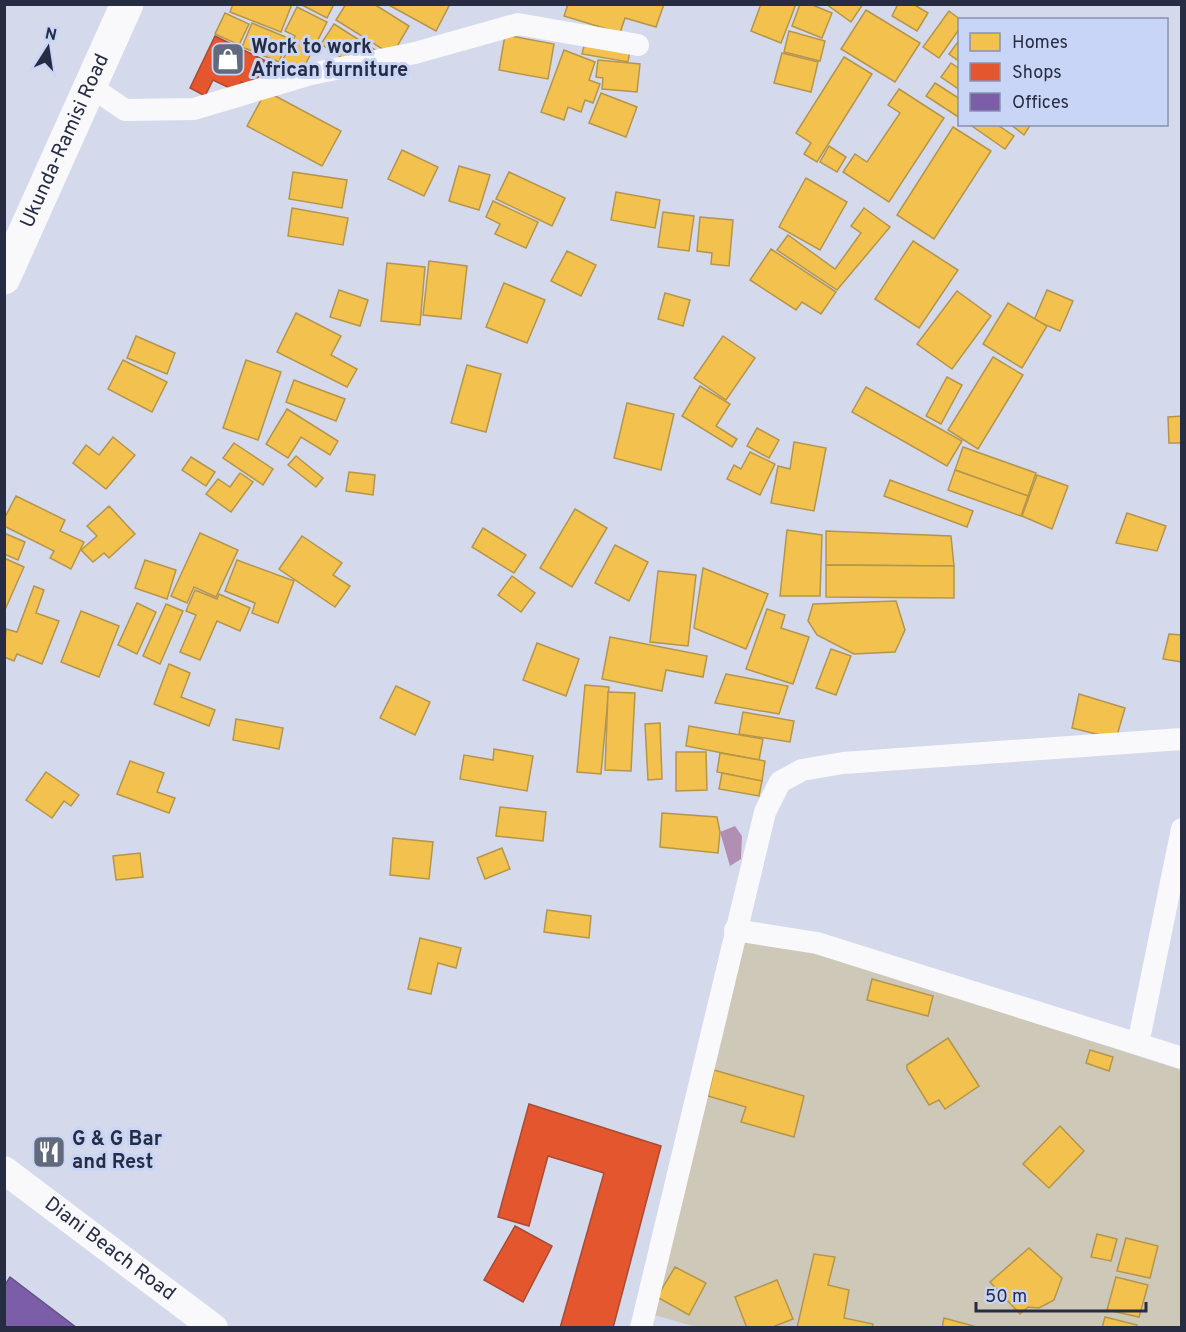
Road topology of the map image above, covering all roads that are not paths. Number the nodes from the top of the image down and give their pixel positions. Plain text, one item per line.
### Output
1 (127, 4) edge
2 (638, 45) dead end
3 (90, 86) junction
4 (4, 278) edge
5 (1182, 738) edge
6 (1182, 829) edge
7 (735, 930) junction
8 (1138, 1044) junction
9 (1182, 1058) edge
10 (4, 1170) edge
11 (648, 1326) edge
12 (214, 1328) edge

1 - 3 highway, Ukunda-Ramisi Road
2 - 3 street
3 - 4 highway, Ukunda-Ramisi Road
5 - 7 street
6 - 8 street
7 - 8 street
7 - 11 street
8 - 9 street
10 - 12 main road, Diani Beach Road

